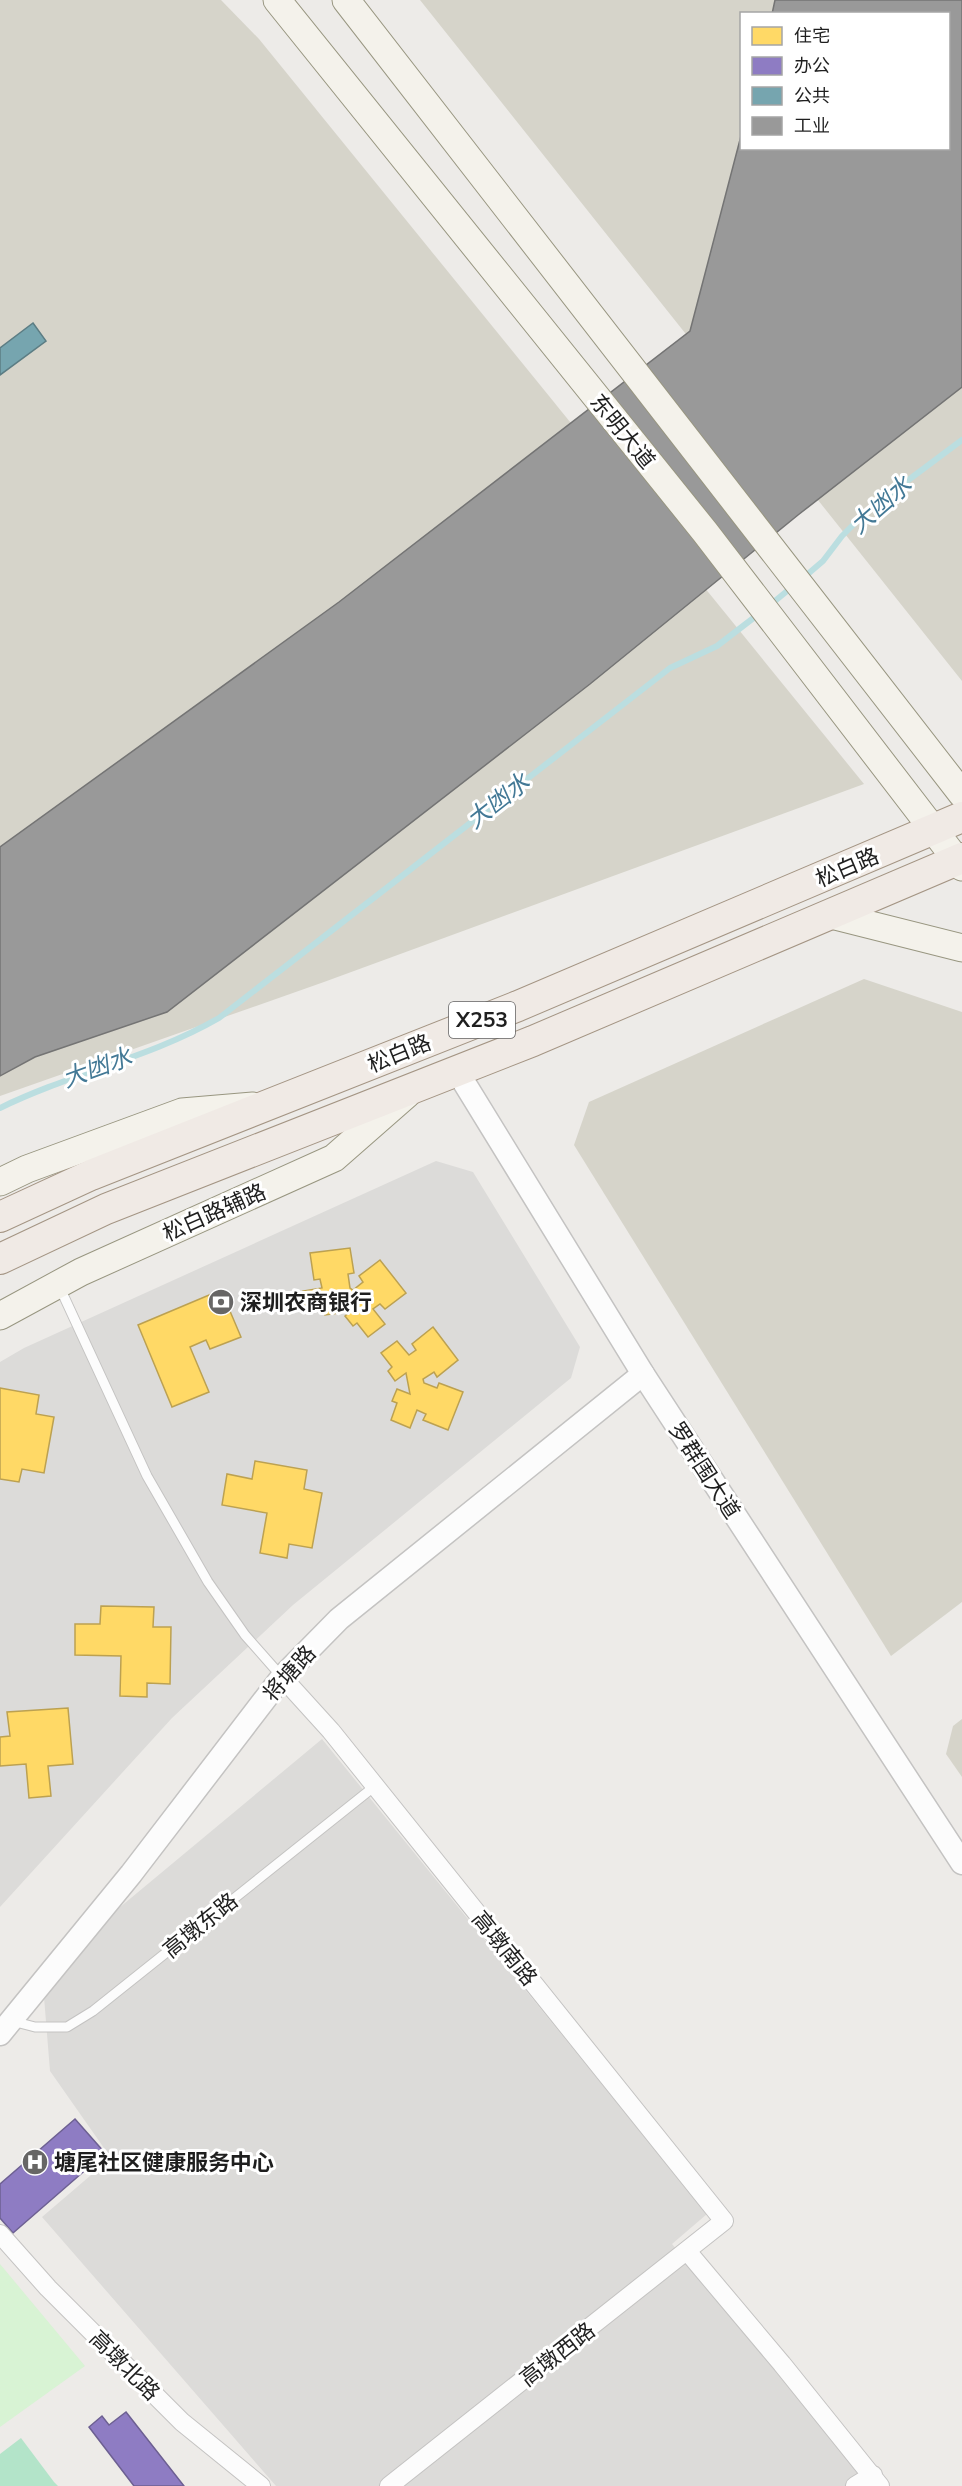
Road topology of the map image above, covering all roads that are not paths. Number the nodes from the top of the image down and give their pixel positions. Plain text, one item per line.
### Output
1 (278, 0) edge
2 (346, 0) edge
3 (962, 794) edge
4 (962, 816) edge
5 (934, 830) junction
6 (960, 862) edge
7 (831, 915) junction
8 (962, 948) edge
9 (457, 1071) junction
10 (413, 1088) junction
11 (269, 1105) junction
12 (0, 1182) edge
13 (0, 1217) edge
14 (0, 1259) edge
15 (58, 1284) junction
16 (0, 1316) edge
17 (643, 1374) junction
18 (282, 1677) junction
19 (375, 1786) junction
20 (962, 1863) edge
21 (6, 2028) edge
22 (724, 2221) joint
23 (0, 2234) edge
24 (687, 2251) junction
25 (877, 2480) edge
26 (261, 2486) edge
27 (389, 2486) edge
28 (855, 2486) edge

1 - 5 main road, 东明大道
2 - 3 main road, 东明大道
4 - 5 main road, 松白路 / X253
5 - 6 main road, 东明大道
5 - 11 main road, 松白路 / X253
6 - 7 main road, 松白路 / X253
7 - 8 main road
7 - 9 main road, 松白路 / X253
9 - 10 main road, 松白路 / X253
9 - 17 street, 罗群围大道
10 - 14 main road, 松白路 / X253
10 - 15 main road, 松白路辅路
11 - 12 main road
11 - 13 main road, 松白路 / X253
15 - 16 main road, 松白路辅路
15 - 18 lane
17 - 18 street, 将塘路
17 - 20 street, 罗群围大道
18 - 19 street, 高墩南路
18 - 21 street, 将塘路
19 - 21 lane, 高墩东路
19 - 22 street, 高墩南路
22 - 24 street, 高墩西路
23 - 26 street, 高墩北路
24 - 25 street
24 - 27 street, 高墩西路
25 - 28 street

